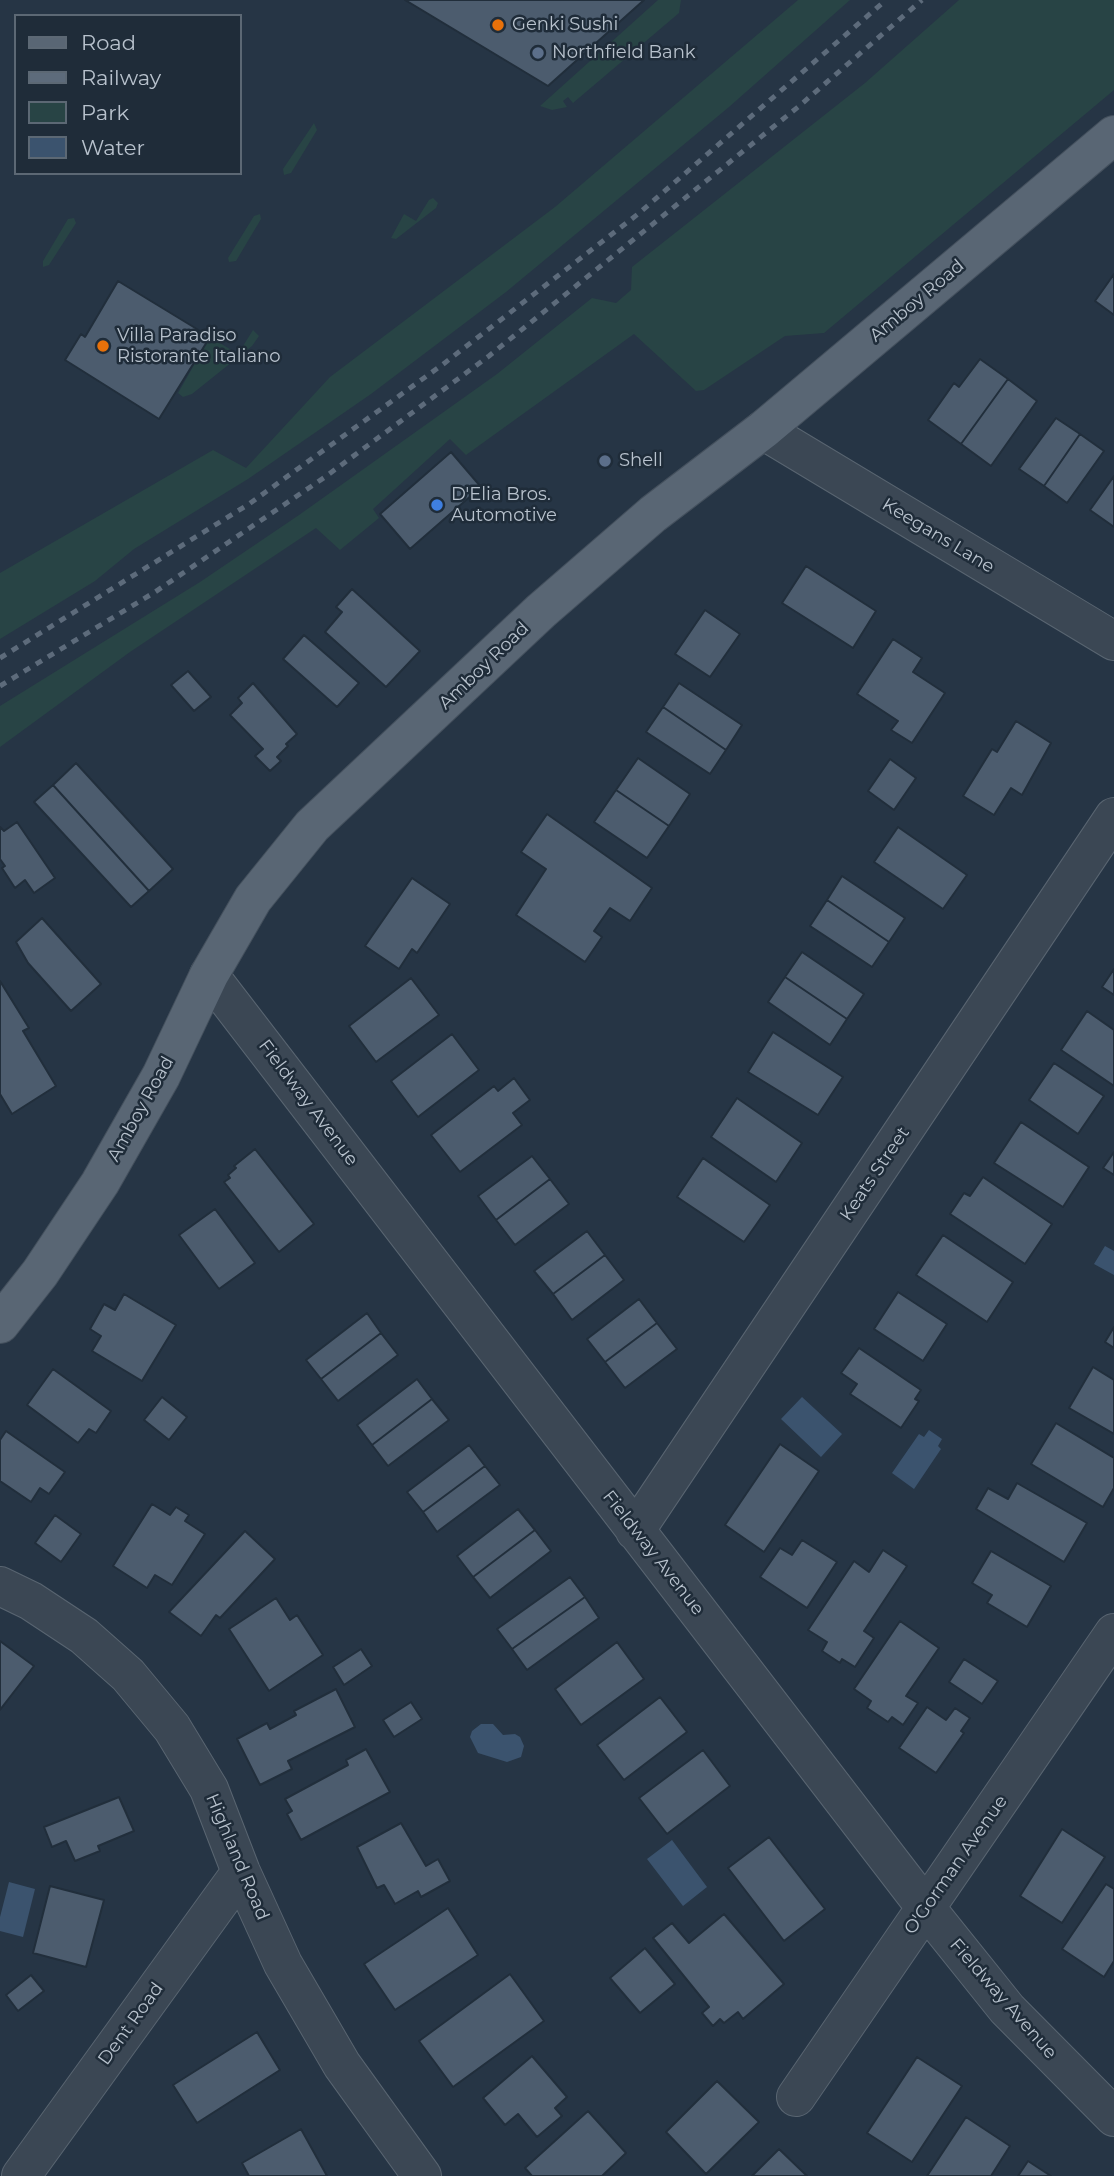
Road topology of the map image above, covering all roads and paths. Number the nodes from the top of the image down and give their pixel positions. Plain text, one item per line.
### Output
1 (1114, 135) edge
2 (763, 430) junction
3 (1114, 641) edge
4 (1114, 817) edge
5 (209, 975) junction
6 (0, 1324) edge
7 (635, 1531) junction
8 (0, 1586) edge
9 (1114, 1633) edge
10 (241, 1872) junction
11 (926, 1908) junction
12 (796, 2097) dead end
13 (1114, 2117) edge
14 (21, 2176) edge
15 (422, 2176) edge

1 - 2 main road, Amboy Road
2 - 3 street, Keegans Lane
2 - 5 main road, Amboy Road
4 - 7 street, Keats Street
5 - 6 main road, Amboy Road
5 - 7 street, Fieldway Avenue
7 - 11 street, Fieldway Avenue
8 - 10 street, Highland Road
9 - 11 street, O'Gorman Avenue
10 - 14 street, Dent Road
10 - 15 street, Highland Road
11 - 12 street, O'Gorman Avenue
11 - 13 street, Fieldway Avenue

